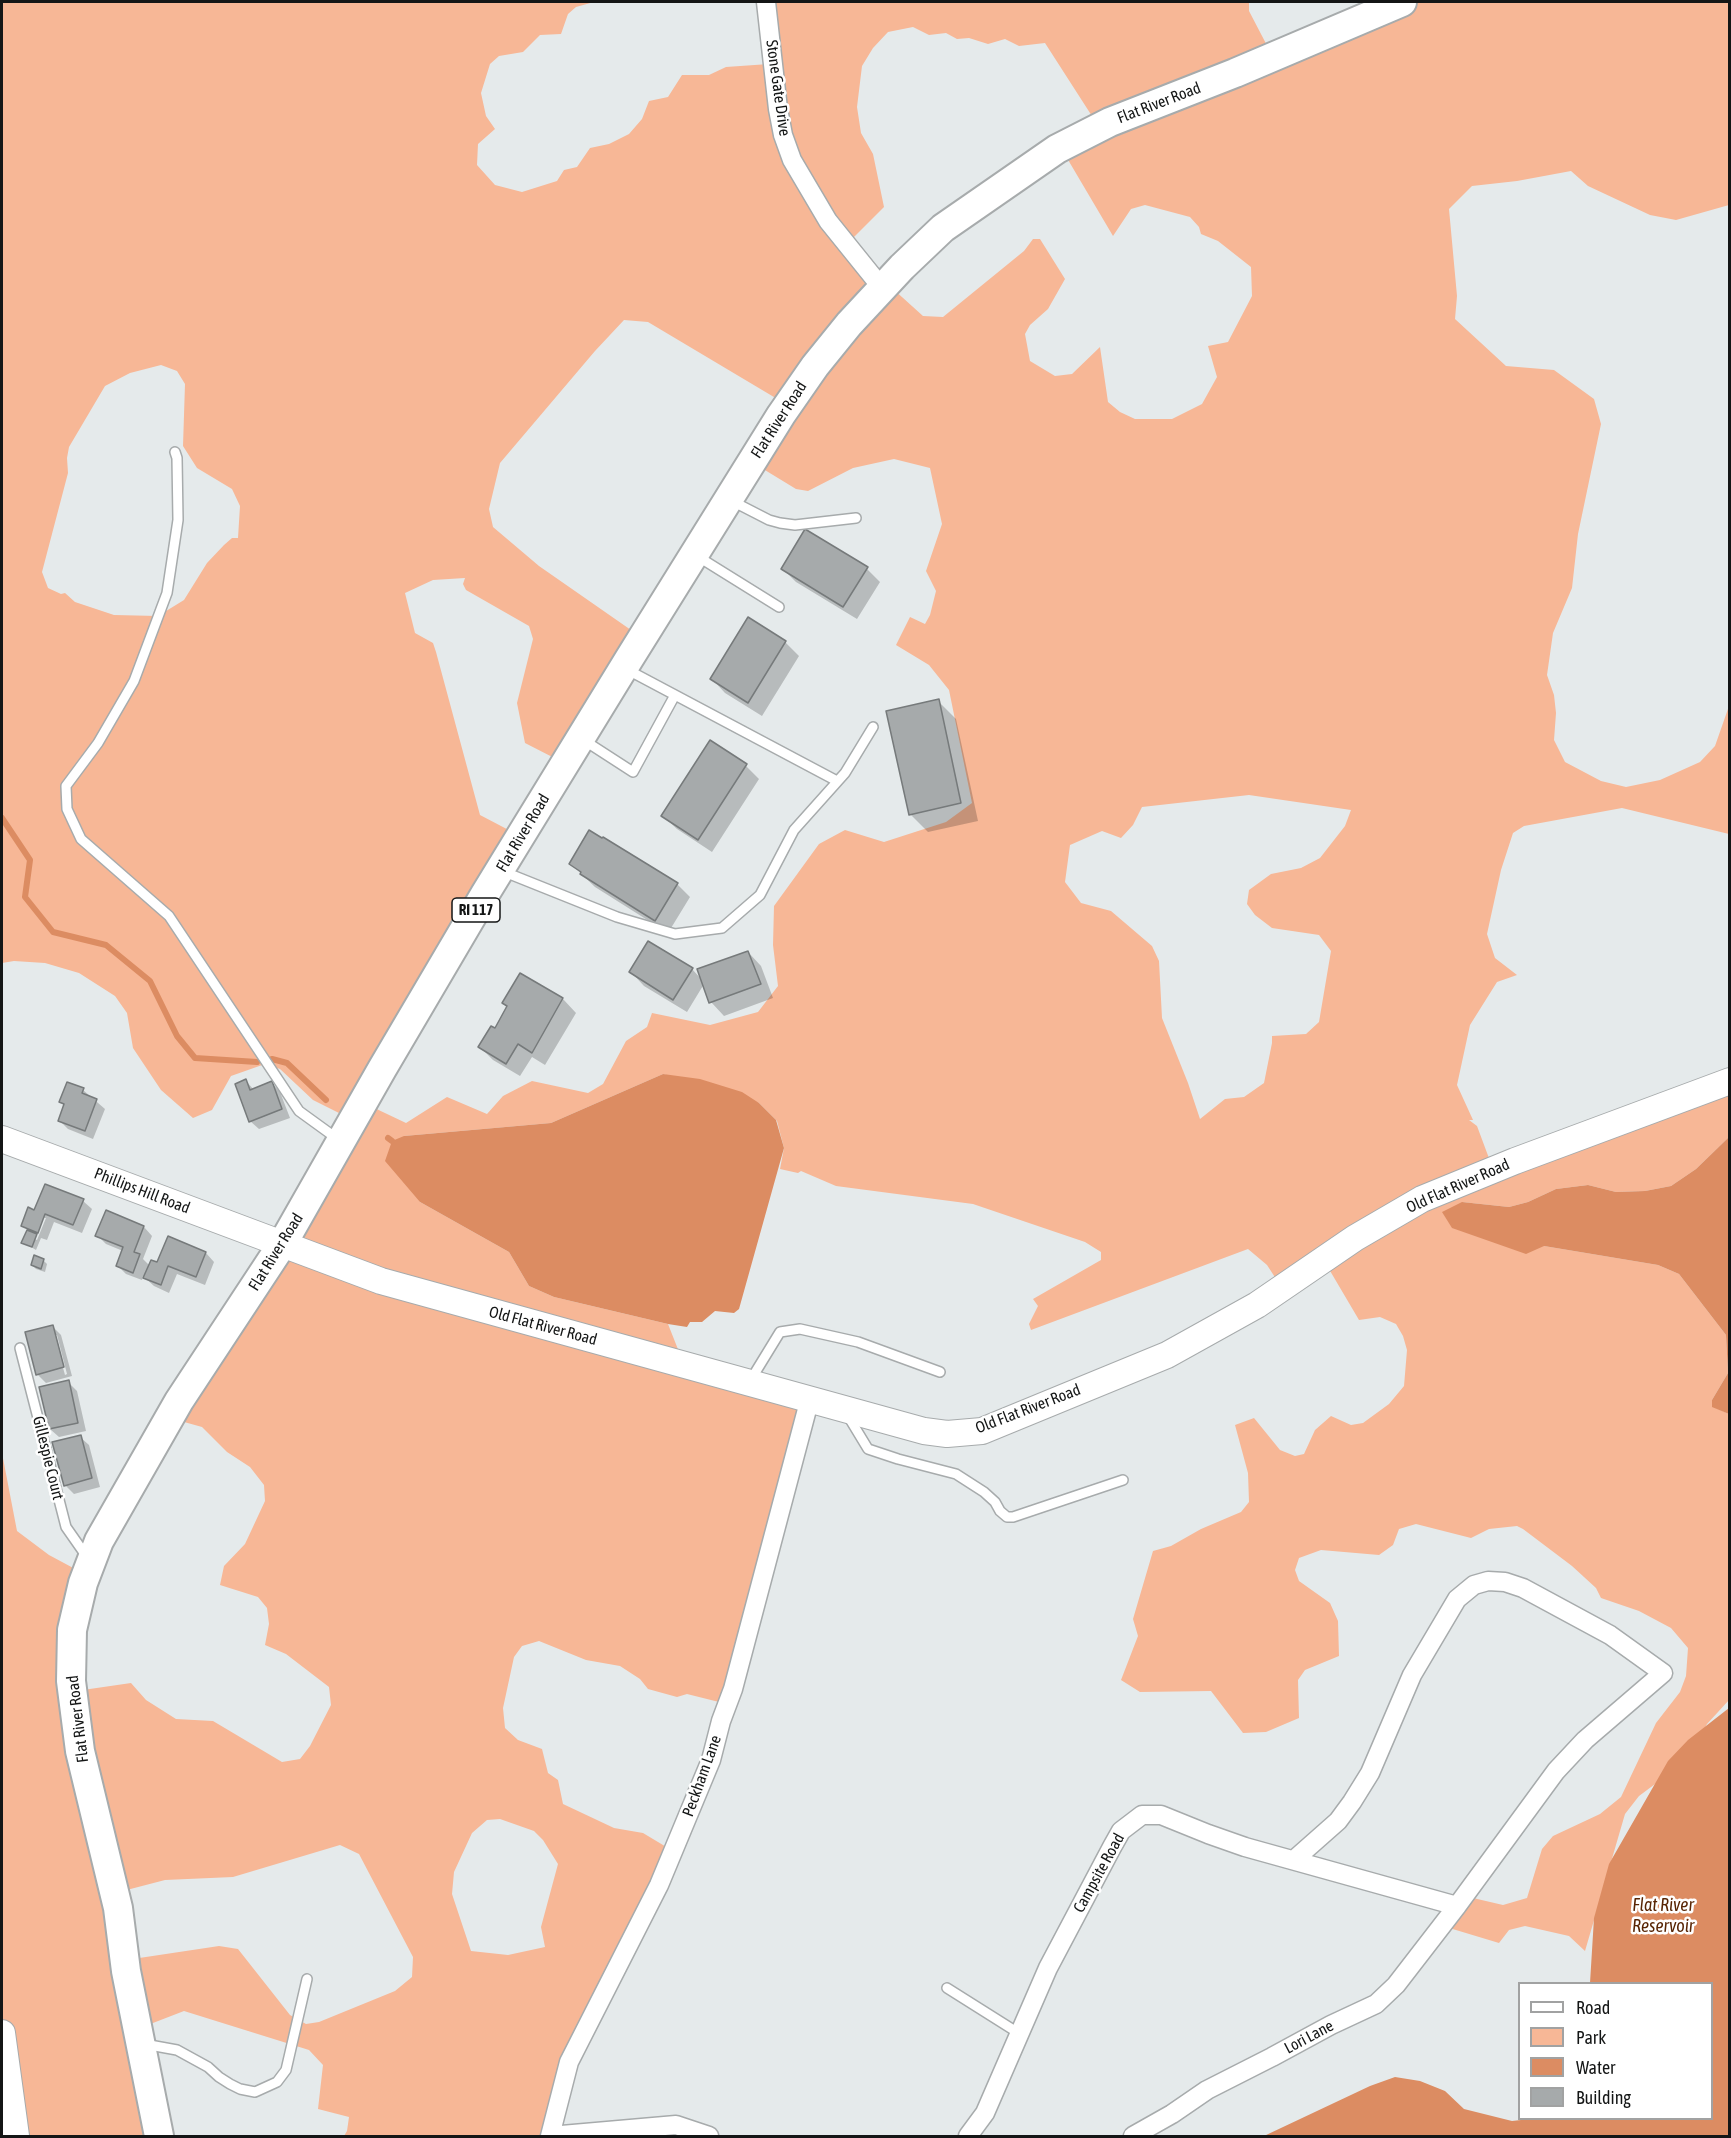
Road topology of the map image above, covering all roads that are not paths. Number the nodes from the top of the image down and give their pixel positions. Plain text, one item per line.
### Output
1 (766, 2) edge
2 (1402, 2) edge
3 (882, 288) junction
4 (175, 452) dead end
5 (729, 500) junction
6 (856, 518) dead end
7 (695, 555) junction
8 (779, 607) dead end
9 (624, 668) junction
10 (675, 695) junction
11 (873, 727) dead end
12 (580, 738) junction
13 (837, 781) junction
14 (500, 870) junction
15 (1730, 1081) edge
16 (2, 1139) edge
17 (341, 1141) junction
18 (283, 1243) junction
19 (20, 1348) dead end
20 (940, 1372) dead end
21 (750, 1381) junction
22 (810, 1398) junction
23 (844, 1408) junction
24 (1123, 1480) dead end
25 (90, 1561) junction
26 (1295, 1859) junction
27 (1457, 1906) junction
28 (307, 1979) dead end
29 (947, 1988) dead end
30 (2, 2033) edge
31 (1020, 2034) junction
32 (140, 2043) junction
33 (16, 2136) edge
34 (159, 2136) edge
35 (550, 2136) edge
36 (709, 2136) edge
37 (968, 2136) edge
38 (1133, 2136) edge

1 - 3 street, Stone Gate Drive
2 - 3 main road, Flat River Road / RI 117
3 - 5 main road, Flat River Road / RI 117
4 - 17 lane
5 - 6 lane
5 - 7 main road, Flat River Road / RI 117
7 - 8 lane
7 - 9 main road, Flat River Road / RI 117
9 - 10 lane
9 - 12 main road, Flat River Road / RI 117
10 - 12 lane
10 - 13 lane
11 - 13 lane
12 - 14 main road, Flat River Road / RI 117
13 - 14 lane
14 - 17 main road, Flat River Road / RI 117
15 - 23 street, Old Flat River Road
16 - 18 street, Phillips Hill Road
17 - 18 main road, Flat River Road / RI 117
18 - 21 street, Old Flat River Road
18 - 25 main road, Flat River Road / RI 117
19 - 25 lane, Gillespie Court
20 - 21 lane
21 - 22 street, Old Flat River Road
22 - 23 street, Old Flat River Road
22 - 35 street, Peckham Lane
23 - 24 lane
25 - 32 main road, Flat River Road / RI 117
26 - 27 street, Campsite Road
26 - 27 street, Lori Lane
26 - 31 street, Campsite Road
27 - 38 street, Lori Lane
28 - 32 lane
29 - 31 lane
30 - 33 street
31 - 37 street, Campsite Road
32 - 34 main road, Flat River Road / RI 117
35 - 36 street

